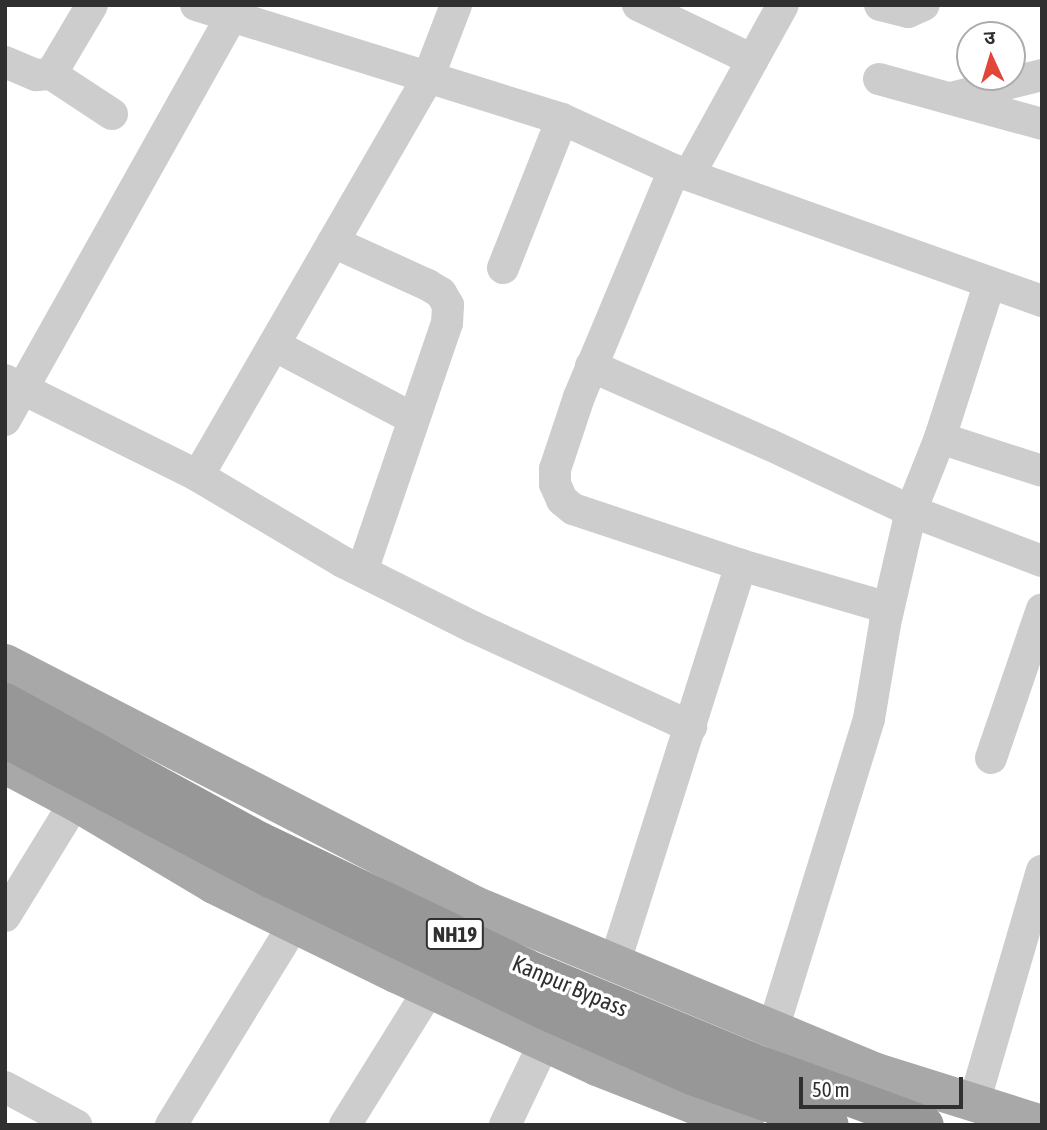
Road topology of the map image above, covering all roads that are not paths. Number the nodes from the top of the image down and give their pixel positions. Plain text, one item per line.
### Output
1 (92, 5) edge
2 (196, 5) edge
3 (456, 5) edge
4 (638, 5) edge
5 (783, 5) edge
6 (880, 5) edge
7 (924, 5) edge
8 (235, 11) edge
9 (753, 60) junction
10 (5, 62) edge
11 (51, 74) junction
12 (1042, 75) edge
13 (428, 78) junction
14 (879, 79) dead end
15 (950, 99) junction
16 (112, 114) dead end
17 (562, 119) junction
18 (1042, 124) edge
19 (682, 172) junction
20 (333, 242) junction
21 (503, 268) dead end
22 (989, 285) junction
23 (1042, 301) edge
24 (274, 345) junction
25 (591, 366) junction
26 (14, 384) edge
27 (414, 419) junction
28 (5, 420) edge
29 (940, 438) junction
30 (1042, 471) edge
31 (198, 476) junction
32 (911, 511) junction
33 (1042, 561) edge
34 (741, 565) junction
35 (362, 571) junction
36 (888, 608) junction
37 (1042, 609) edge
38 (5, 663) edge
39 (5, 702) edge
40 (691, 727) junction
41 (5, 739) edge
42 (991, 758) dead end
43 (5, 765) edge
44 (75, 802) junction
45 (1042, 871) edge
46 (5, 916) edge
47 (294, 924) junction
48 (614, 965) junction
49 (429, 990) junction
50 (773, 1030) junction
51 (545, 1041) junction
52 (5, 1087) edge
53 (974, 1103) junction
54 (1042, 1124) edge
55 (76, 1125) edge
56 (171, 1125) edge
57 (345, 1125) edge
58 (505, 1125) edge
59 (745, 1125) edge
60 (830, 1125) edge
61 (925, 1125) edge

1 - 11 street
2 - 8 street
3 - 13 street
4 - 9 street
5 - 9 street
6 - 7 street
8 - 13 street
8 - 26 street
9 - 19 street
10 - 11 street
11 - 16 street
12 - 15 street
13 - 17 street
13 - 20 street
14 - 15 street
15 - 18 street
17 - 19 street
17 - 21 street
19 - 22 street
19 - 25 street
20 - 24 street
20 - 27 street
22 - 23 street
22 - 29 street
24 - 27 street
24 - 31 street
25 - 32 street
25 - 34 street
26 - 28 street
26 - 31 street
27 - 35 street
29 - 30 street
29 - 32 street
31 - 35 street
32 - 33 street
32 - 36 street
34 - 36 street
34 - 40 street
35 - 40 street
36 - 50 street
37 - 42 street
38 - 48 main road
39 - 61 highway, Kanpur Bypass / NH19
40 - 48 street
41 - 60 highway, Kanpur Bypass / NH19
43 - 44 main road
44 - 46 street
44 - 47 main road
45 - 53 street
47 - 49 main road
47 - 56 street
48 - 50 main road
49 - 51 main road
49 - 57 street
50 - 53 main road
51 - 58 street
51 - 59 main road
52 - 55 street
53 - 54 main road

